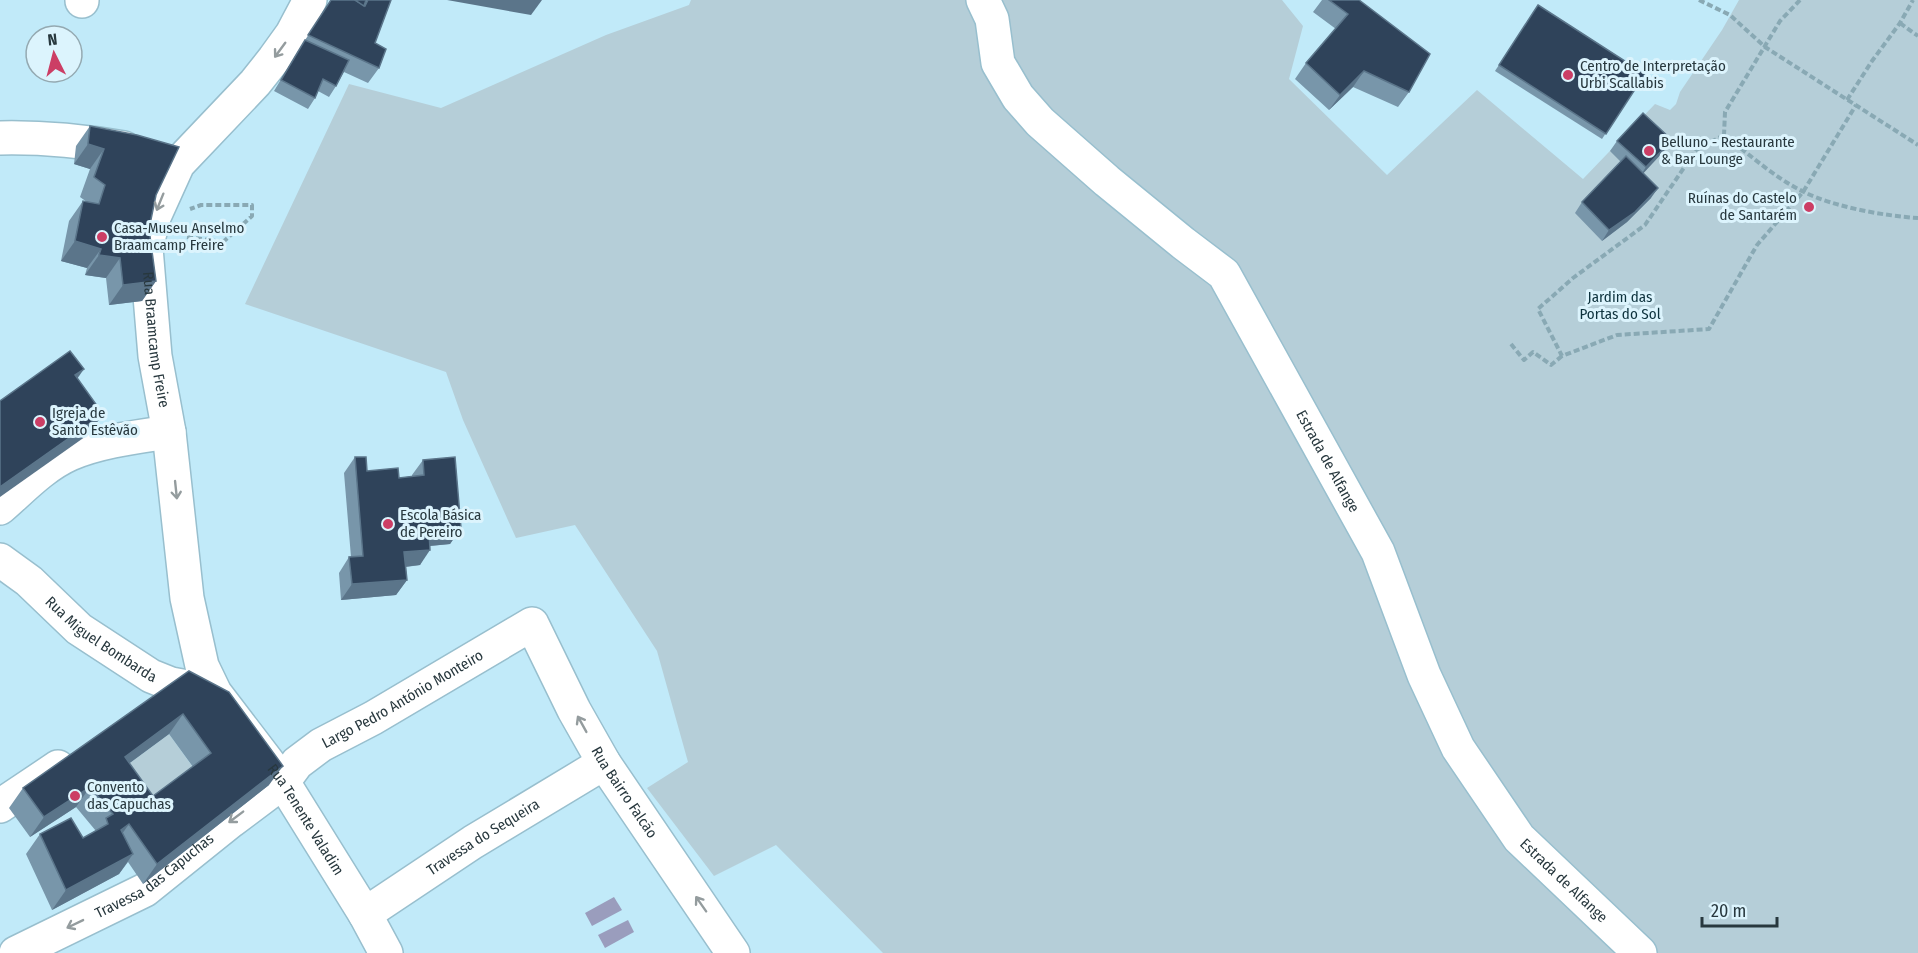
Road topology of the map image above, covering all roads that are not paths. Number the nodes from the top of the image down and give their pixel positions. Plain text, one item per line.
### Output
1 (310, 0) edge
2 (983, 0) edge
3 (0, 138) edge
4 (178, 164) junction
5 (170, 432) junction
6 (0, 508) edge
7 (0, 560) edge
8 (532, 624) joint
9 (171, 684) junction
10 (215, 693) junction
11 (144, 704) edge
12 (80, 751) edge
13 (603, 763) junction
14 (284, 782) junction
15 (0, 806) edge
16 (365, 914) junction
17 (16, 953) edge
18 (386, 953) edge
19 (734, 953) edge
20 (1640, 953) edge

1 -> 4 street, Rua Braamcamp Freire
2 - 20 street, Estrada de Alfange
3 - 4 street
4 -> 5 street, Rua Braamcamp Freire
5 - 6 street
5 -> 10 street, Rua Braamcamp Freire
7 - 9 street, Rua Miguel Bombarda
13 -> 8 street, Rua Bairro Falcão
8 - 14 street, Largo Pedro António Monteiro
9 - 10 street, Rua Miguel Bombarda
9 - 11 street
10 - 14 street, Rua Tenente Valadim
12 - 15 street
13 - 16 street, Travessa do Sequeira
19 -> 13 street, Rua Bairro Falcão
14 - 16 street, Rua Tenente Valadim
14 -> 17 street, Travessa das Capuchas
16 - 18 street, Rua Tenente Valadim

